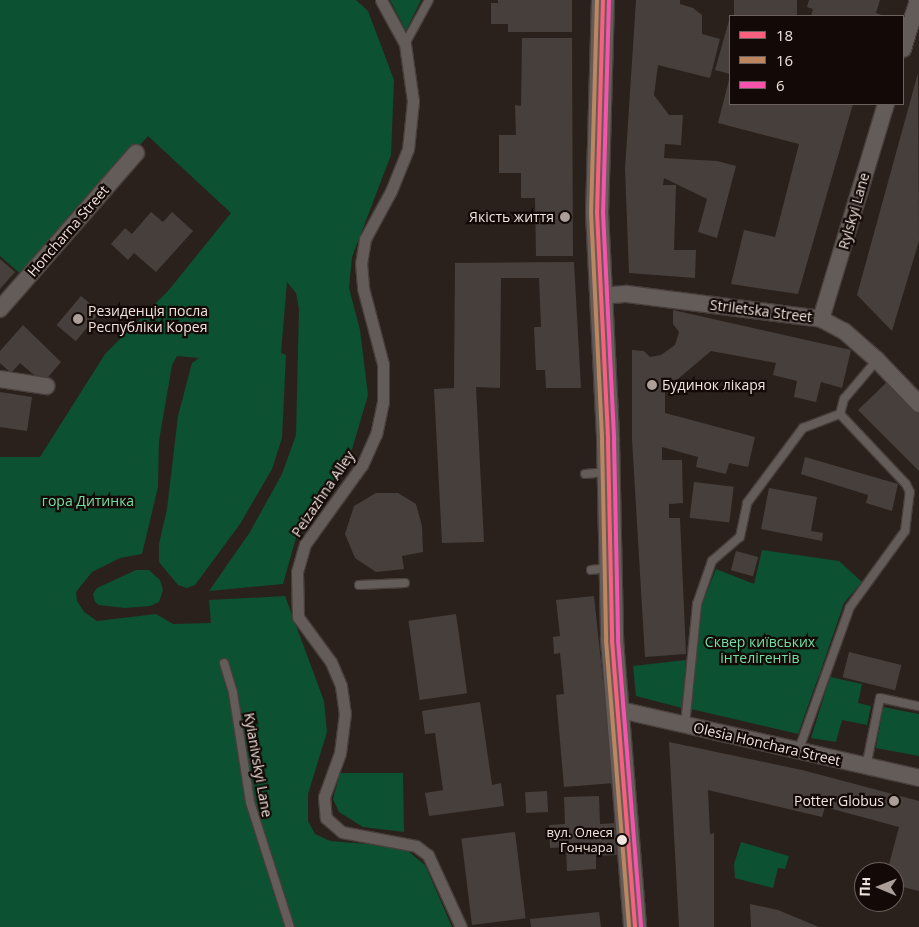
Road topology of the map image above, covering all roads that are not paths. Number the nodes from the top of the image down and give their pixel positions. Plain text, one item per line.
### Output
1 (382, 0) edge
2 (429, 0) edge
3 (603, 0) edge
4 (918, 0) edge
5 (405, 44) junction
6 (904, 46) edge
7 (886, 105) edge
8 (136, 153) dead end
9 (602, 296) junction
10 (0, 309) edge
11 (821, 319) junction
12 (876, 360) junction
13 (0, 379) edge
14 (46, 386) dead end
15 (919, 404) edge
16 (840, 414) junction
17 (609, 472) junction
18 (585, 474) dead end
19 (406, 583) dead end
20 (359, 585) dead end
21 (224, 663) dead end
22 (919, 706) edge
23 (616, 709) junction
24 (685, 725) junction
25 (798, 752) junction
26 (866, 767) junction
27 (919, 778) edge
28 (290, 927) edge
29 (461, 927) edge
30 (635, 927) edge

1 - 5 street, Peizazhna Alley
2 - 5 lane
3 - 9 main road
4 - 6 street
5 - 29 street, Peizazhna Alley
7 - 11 street, Rylskyi Lane
8 - 10 street, Honcharna Street
9 - 11 street, Striletska Street
9 - 17 main road
11 - 12 street, Striletska Street
12 - 15 street, Striletska Street
12 - 16 lane
13 - 14 street
16 - 24 lane
16 - 25 lane
17 - 18 lane
17 - 23 main road
19 - 20 lane
21 - 28 lane, Kyianivskyi Lane
22 - 26 lane
23 - 24 street, Olesia Honchara Street
23 - 30 main road
24 - 25 street, Olesia Honchara Street
25 - 26 street, Olesia Honchara Street
26 - 27 street, Olesia Honchara Street

